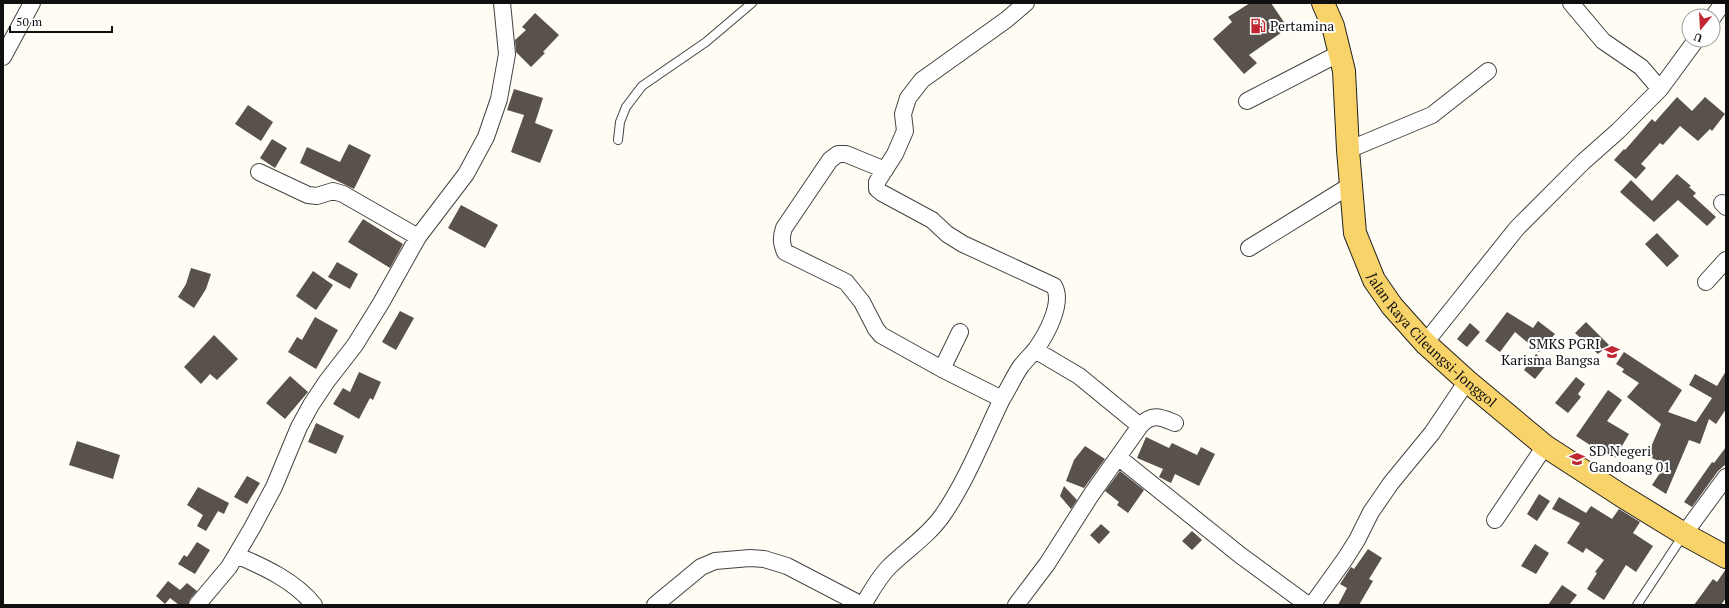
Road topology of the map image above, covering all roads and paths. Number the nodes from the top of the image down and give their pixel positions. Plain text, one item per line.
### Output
1 (32, 3) edge
2 (502, 3) edge
3 (752, 3) edge
4 (1026, 3) edge
5 (1323, 3) edge
6 (1571, 3) edge
7 (1690, 48) edge
8 (1340, 53) junction
9 (3, 57) edge
10 (1488, 71) dead end
11 (1660, 88) junction
12 (1247, 102) dead end
13 (618, 140) dead end
14 (1348, 150) junction
15 (885, 170) junction
16 (259, 172) dead end
17 (1351, 185) junction
18 (418, 236) junction
19 (1249, 248) dead end
20 (1726, 260) edge
21 (1706, 282) dead end
22 (960, 332) dead end
23 (1425, 343) junction
24 (1035, 350) junction
25 (942, 369) junction
26 (1466, 381) junction
27 (1002, 398) junction
28 (1175, 423) dead end
29 (1140, 426) junction
30 (1545, 446) junction
31 (1118, 457) junction
32 (1726, 477) edge
33 (1495, 520) dead end
34 (1684, 534) junction
35 (236, 555) junction
36 (1726, 557) edge
37 (197, 605) edge
38 (314, 605) edge
39 (655, 605) edge
40 (862, 605) edge
41 (1016, 605) edge
42 (1308, 605) edge
43 (1312, 605) edge
44 (1637, 605) edge

1 - 9 street
2 - 18 street
3 - 13 lane
4 - 15 street
5 - 8 main road, Jalan Raya Cileungsi-Jonggol
6 - 11 street
7 - 11 street
8 - 12 street
8 - 14 main road, Jalan Raya Cileungsi-Jonggol
10 - 14 street
11 - 23 street
14 - 17 main road, Jalan Raya Cileungsi-Jonggol
15 - 24 street
15 - 25 street
16 - 18 street
17 - 19 street
17 - 23 main road, Jalan Raya Cileungsi-Jonggol
18 - 35 street
20 - 21 street
22 - 25 street
23 - 26 main road, Jalan Raya Cileungsi-Jonggol
24 - 27 street
24 - 29 street
25 - 27 street
26 - 30 main road, Jalan Raya Cileungsi-Jonggol
26 - 43 street
27 - 40 street
28 - 29 street
29 - 31 street
30 - 33 street
30 - 34 main road, Jalan Raya Cileungsi-Jonggol
31 - 41 street
31 - 42 street
32 - 34 street
34 - 36 main road, Jalan Raya Cileungsi-Jonggol
34 - 44 lane
35 - 37 street
35 - 38 street
39 - 40 street

